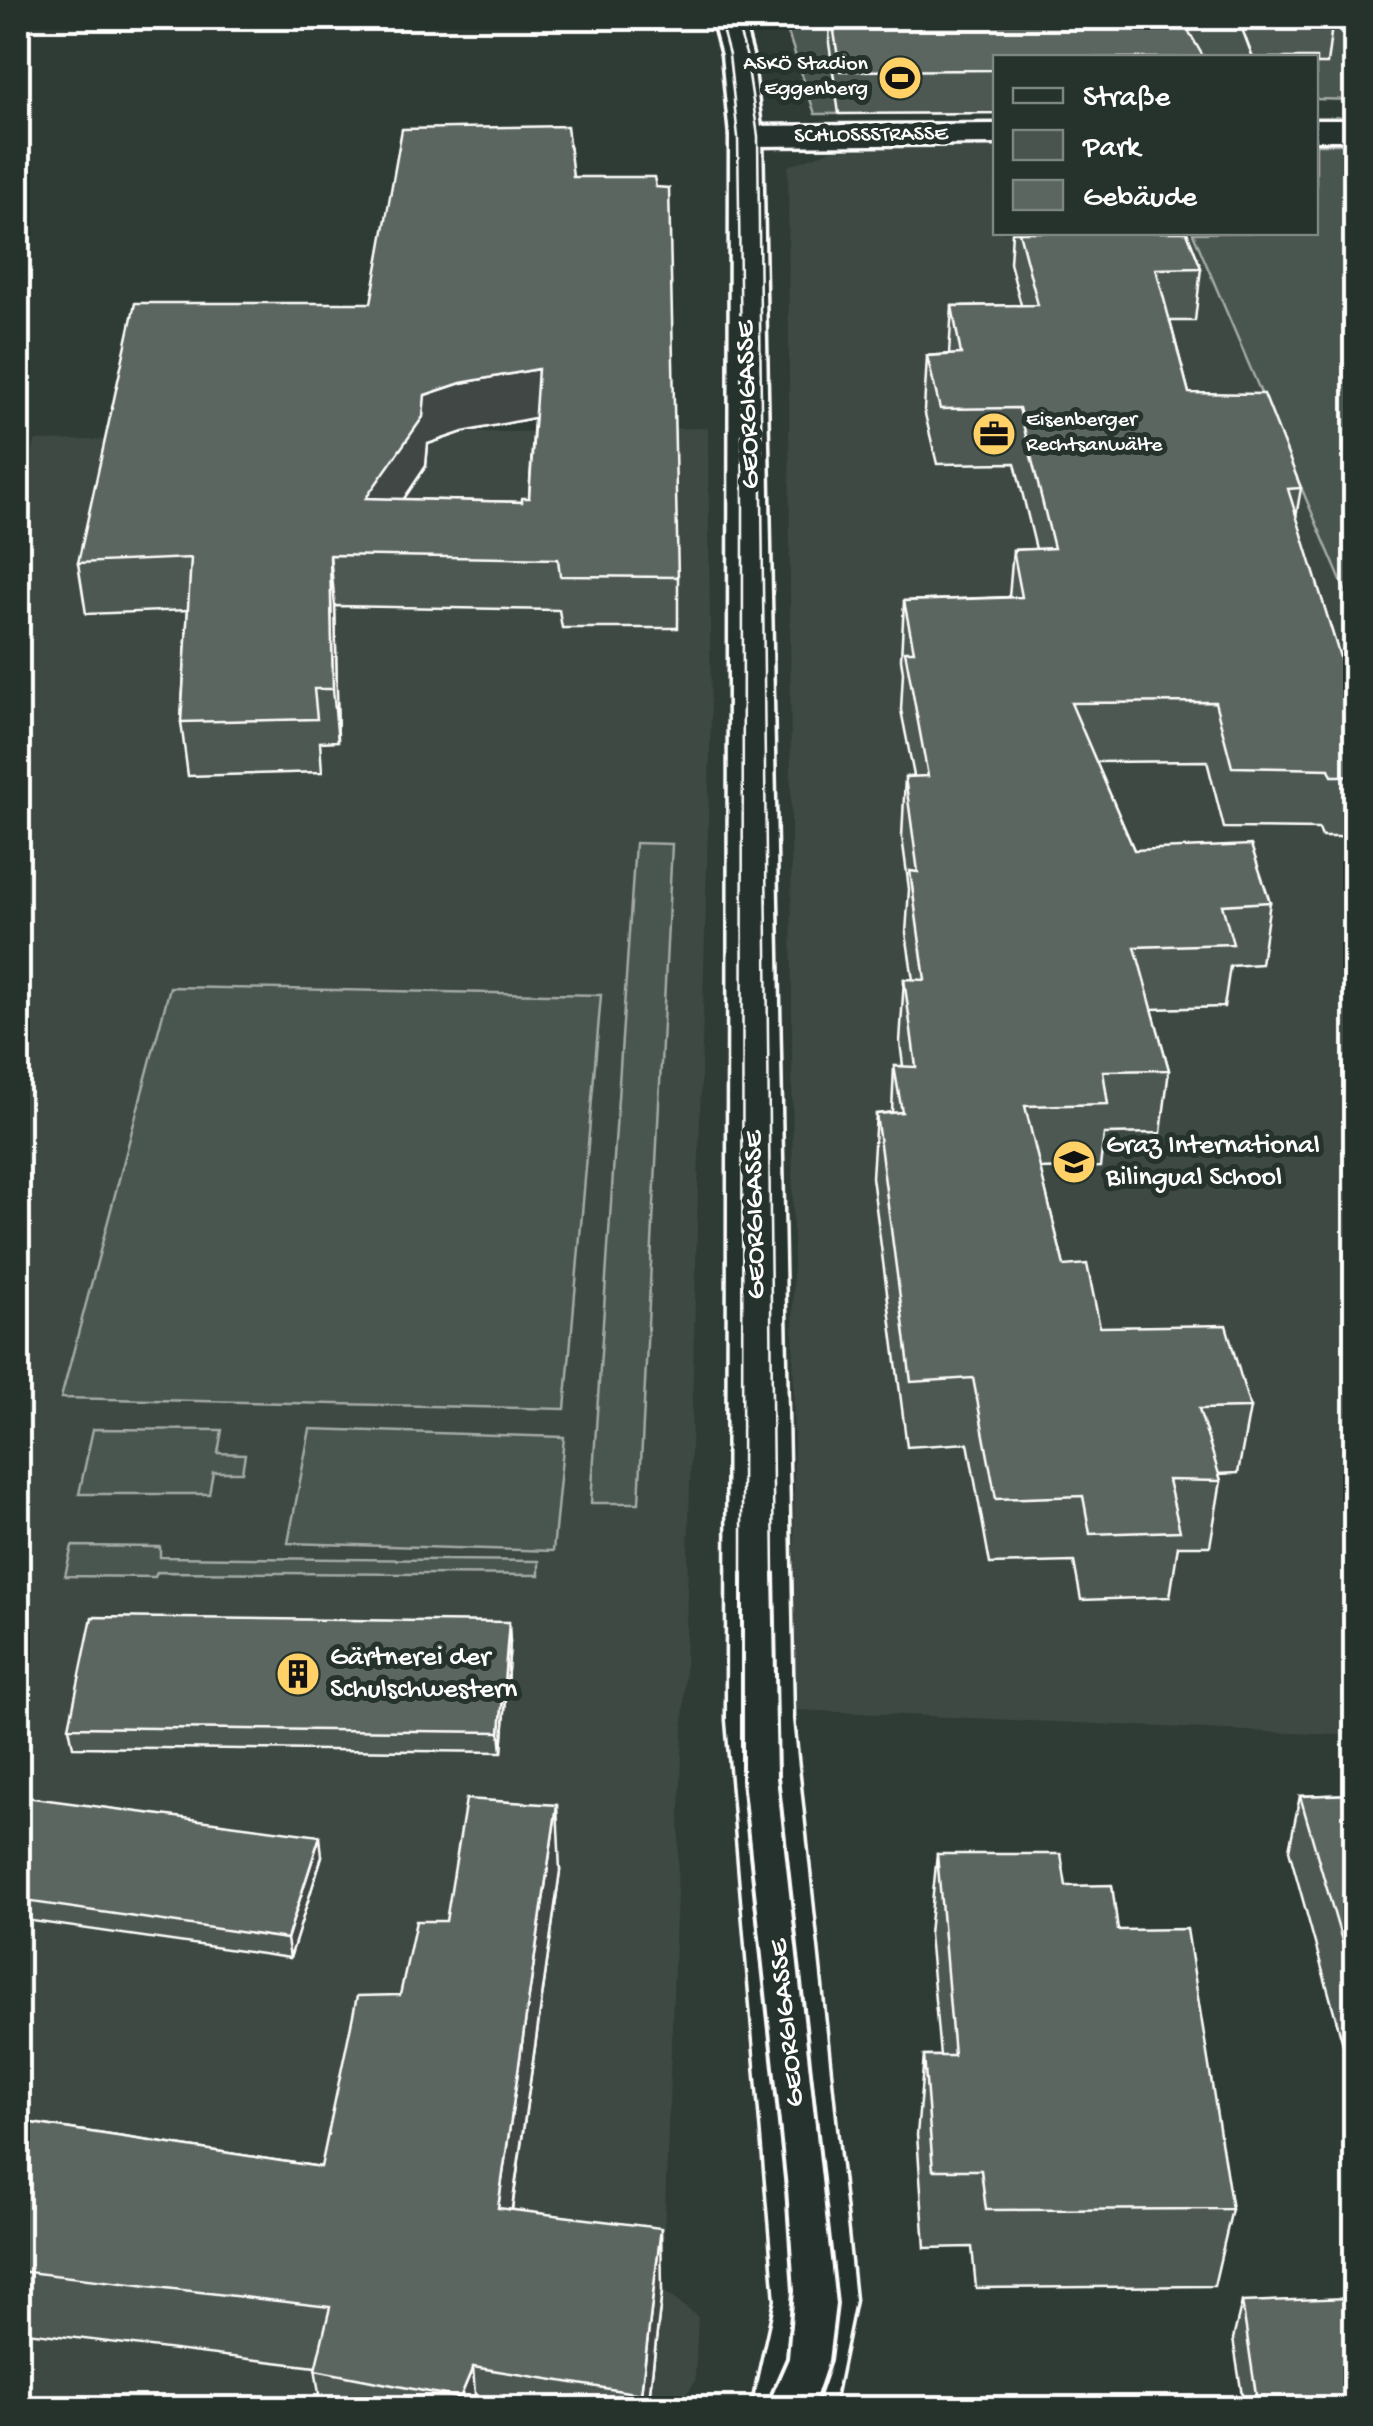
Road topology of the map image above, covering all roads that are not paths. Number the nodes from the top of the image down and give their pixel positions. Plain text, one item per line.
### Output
1 (727, 18) edge
2 (1318, 130) edge
3 (1356, 130) edge
4 (993, 134) edge
5 (746, 136) junction
6 (792, 2408) edge

1 - 5 main road, GEORGIGASSE
2 - 3 main road
4 - 5 main road, SCHLOSSSTRASSE
5 - 6 main road, GEORGIGASSE

